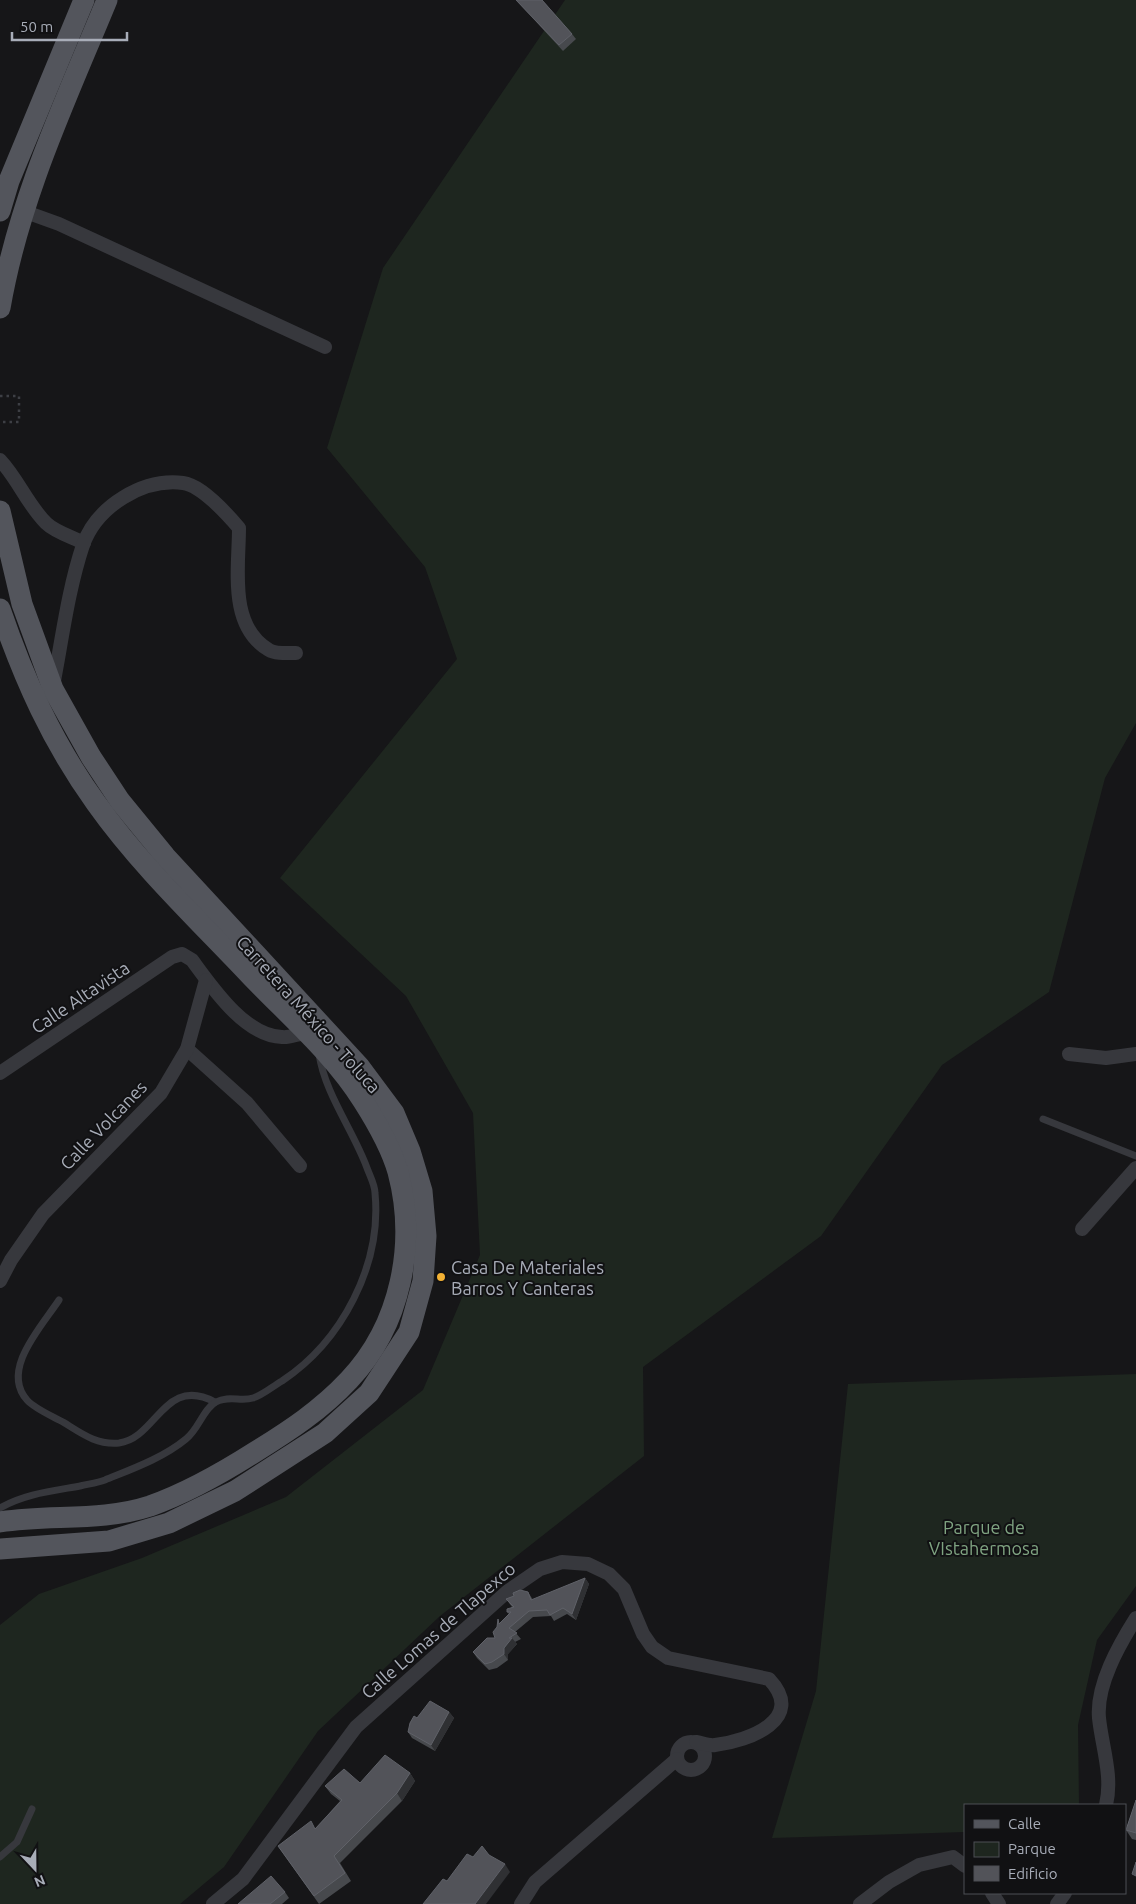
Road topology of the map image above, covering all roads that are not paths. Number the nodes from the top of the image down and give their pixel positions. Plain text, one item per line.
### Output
1 (84, 0) edge
2 (107, 0) edge
3 (0, 211) edge
4 (23, 211) junction
5 (0, 308) edge
6 (325, 347) dead end
7 (0, 460) edge
8 (0, 511) edge
9 (84, 543) junction
10 (0, 609) edge
11 (296, 653) dead end
12 (53, 689) junction
13 (206, 980) junction
14 (311, 1038) junction
15 (187, 1049) junction
16 (1070, 1054) dead end
17 (1136, 1054) edge
18 (0, 1073) edge
19 (1043, 1119) dead end
20 (1136, 1156) edge
21 (300, 1166) dead end
22 (1136, 1168) edge
23 (1082, 1229) dead end
24 (0, 1281) edge
25 (60, 1300) dead end
26 (216, 1402) junction
27 (0, 1508) edge
28 (0, 1522) edge
29 (0, 1549) edge
30 (1136, 1618) edge
31 (696, 1742) junction
32 (677, 1759) junction
33 (1106, 1804) edge
34 (32, 1809) dead end
35 (0, 1857) edge
36 (964, 1865) edge
37 (1065, 1894) edge
38 (214, 1904) edge
39 (521, 1904) edge
40 (860, 1904) edge
41 (1057, 1904) edge

1 - 3 main road
2 - 4 main road
4 - 5 main road
4 - 6 street
7 - 9 street
8 - 12 main road, Carretera México - Toluca
9 - 11 street
9 - 12 street
10 - 14 main road, Carretera México - Toluca
12 - 29 main road, Carretera México - Toluca
13 - 14 street
13 - 15 street, Calle Volcanes
13 - 18 street, Calle Altavista
14 - 26 lane
14 - 28 main road, Carretera México - Toluca
15 - 21 street
15 - 24 street, Calle Volcanes
16 - 17 street
19 - 20 lane
22 - 23 street
25 - 26 lane
26 - 27 lane
30 - 33 street
31 - 32 street
31 - 32 street
31 - 38 street, Calle Lomas de Tlapexco
32 - 39 street
34 - 35 lane
36 - 40 street
37 - 41 street

